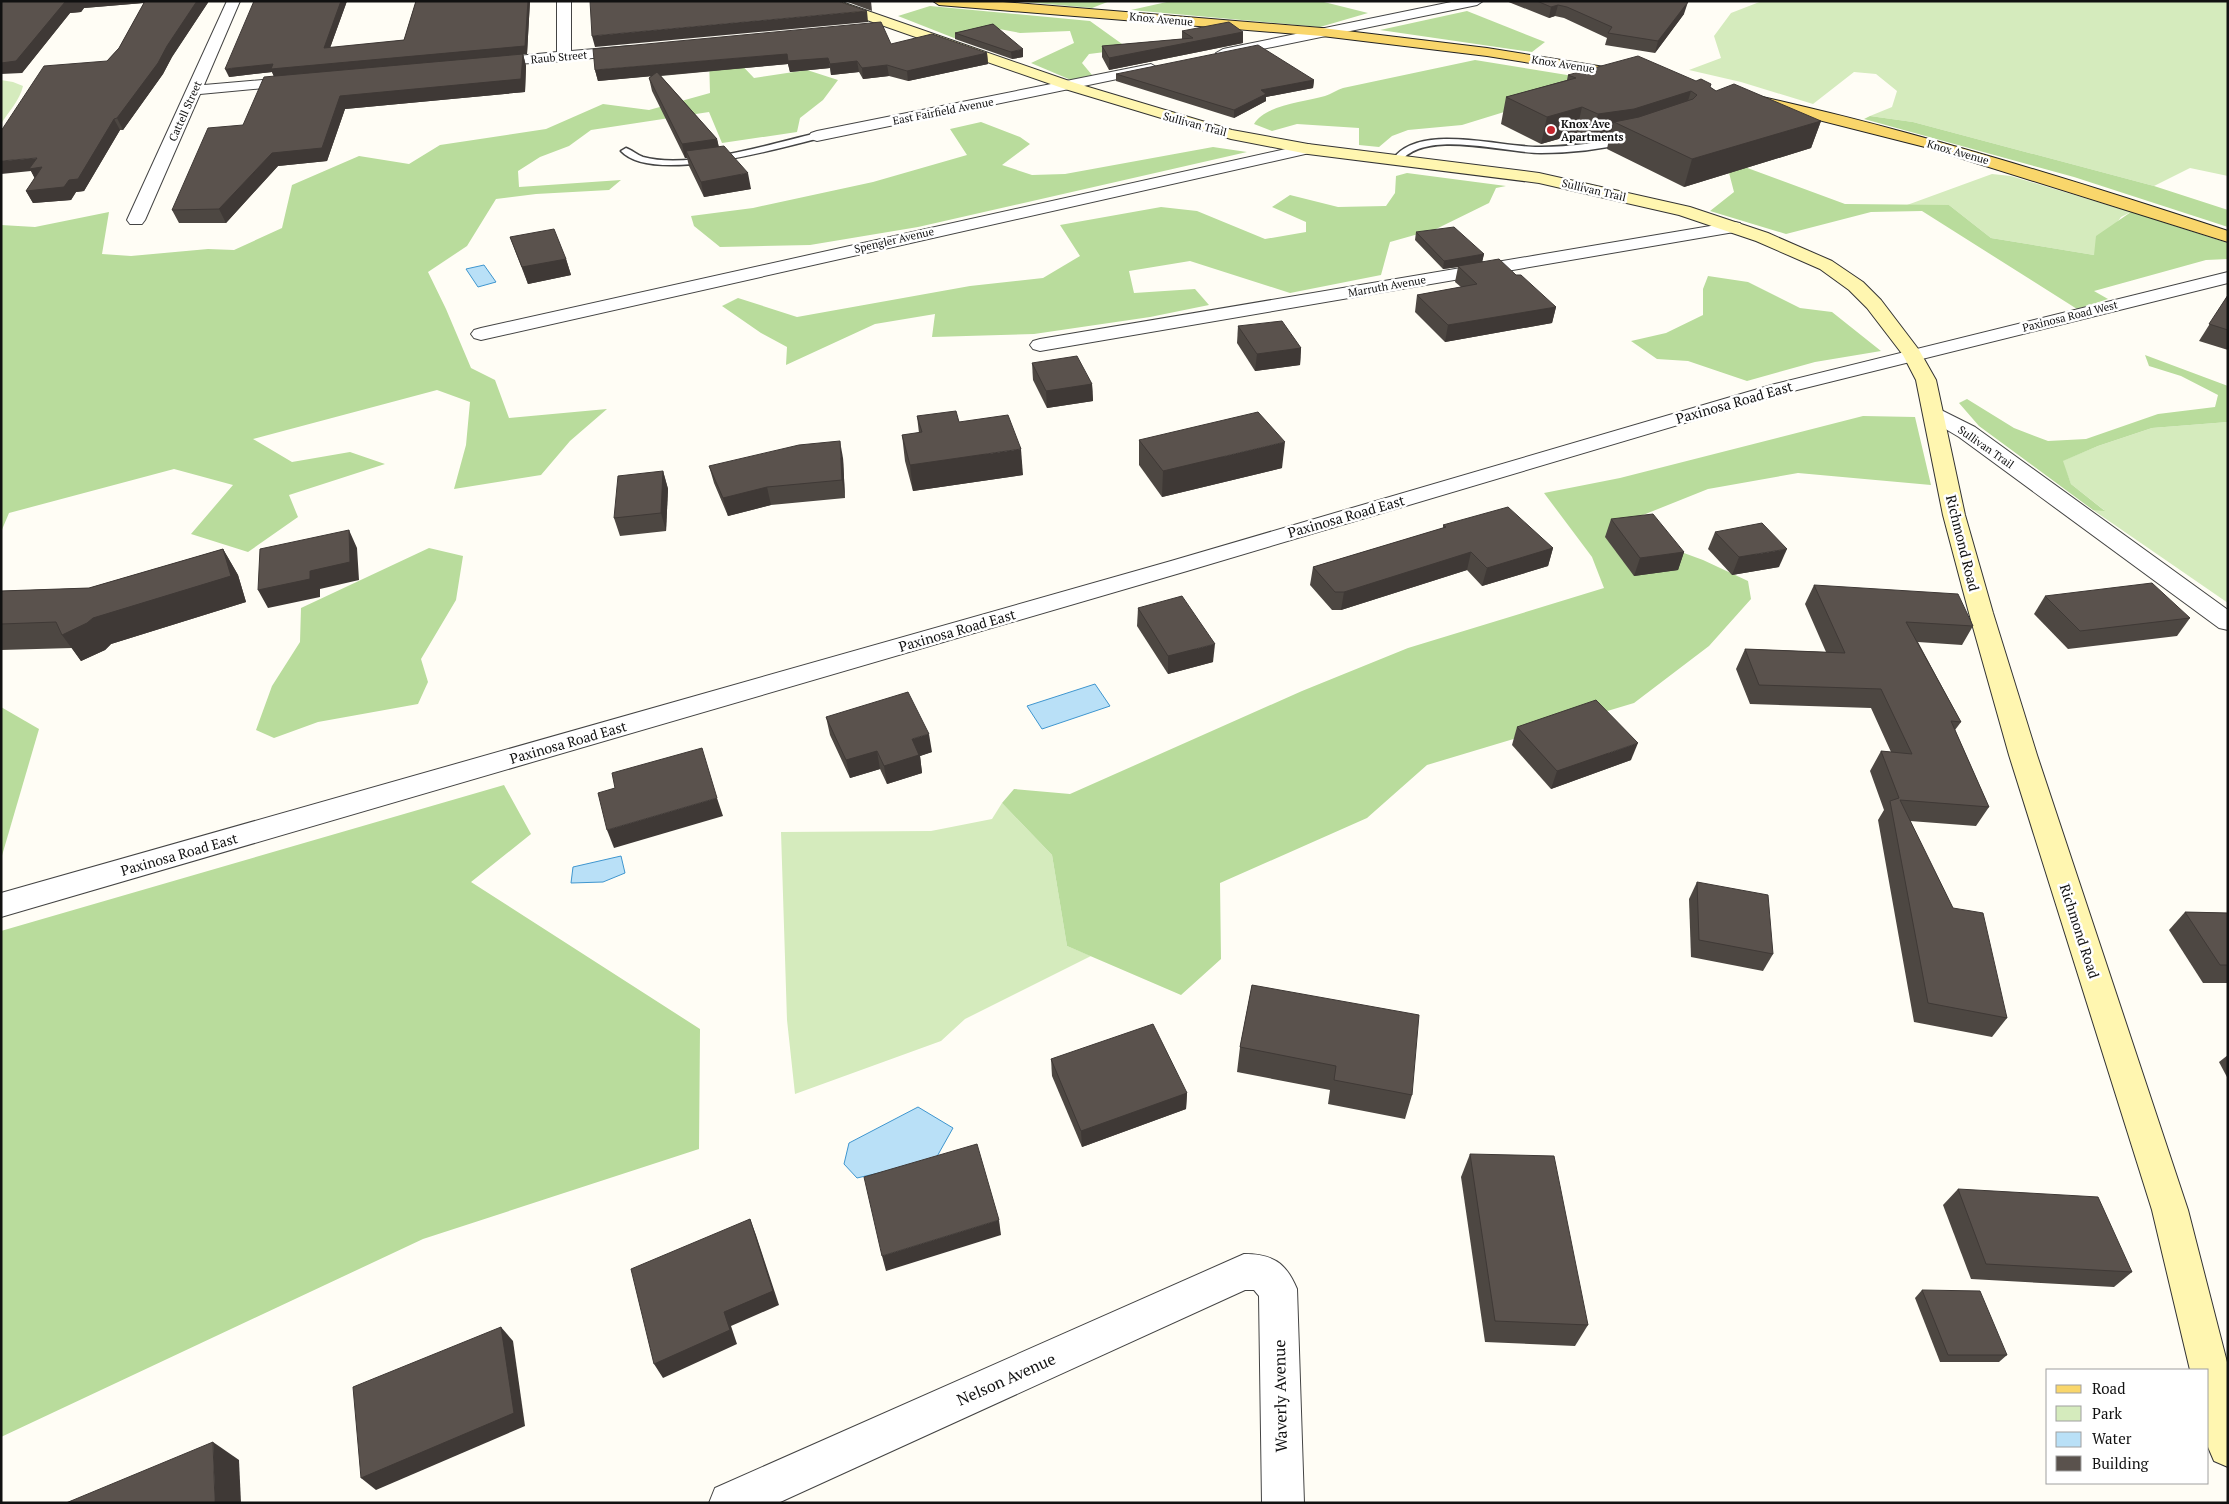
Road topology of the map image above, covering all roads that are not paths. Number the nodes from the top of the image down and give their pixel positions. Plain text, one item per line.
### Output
1 (234, 1) edge
2 (564, 1) edge
3 (826, 1) edge
4 (939, 1) edge
5 (1477, 1) edge
6 (894, 26) junction
7 (865, 29) edge
8 (1322, 32) junction
9 (642, 49) edge
10 (564, 56) junction
11 (1205, 57) edge
12 (477, 64) edge
13 (1166, 65) edge
14 (1640, 77) edge
15 (311, 79) edge
16 (1070, 86) junction
17 (194, 90) junction
18 (1730, 94) edge
19 (817, 136) joint
20 (1639, 137) edge
21 (1308, 149) junction
22 (626, 151) dead end
23 (1398, 159) junction
24 (136, 220) dead end
25 (1734, 227) junction
26 (2228, 237) edge
27 (2228, 277) edge
28 (481, 334) dead end
29 (1040, 345) dead end
30 (1912, 354) junction
31 (1934, 414) junction
32 (2228, 622) edge
33 (1, 905) edge
34 (1278, 1289) joint
35 (2209, 1369) edge
36 (2209, 1369) edge
37 (2228, 1447) edge
38 (730, 1503) edge
39 (1282, 1503) edge

1 - 17 street, Cattell Street
2 - 10 street
3 - 6 street, Sullivan Trail
4 - 8 main road, Knox Avenue
5 - 8 street
6 - 7 street
6 - 16 street, Sullivan Trail
8 - 11 street
8 - 14 main road, Knox Avenue
9 - 10 street, Raub Street
10 - 12 street, Raub Street
13 - 16 street, East Fairfield Avenue
15 - 17 street
16 - 19 street, East Fairfield Avenue
16 - 21 street, Sullivan Trail
17 - 24 street, Cattell Street
18 - 26 main road, Knox Avenue
19 - 22 lane
20 - 23 lane
21 - 23 street, Sullivan Trail
21 - 28 street, Spengler Avenue
23 - 25 street, Sullivan Trail
25 - 29 street, Marruth Avenue
25 - 30 street, Sullivan Trail
27 - 30 street, Paxinosa Road West
30 - 31 street, Sullivan Trail
30 - 33 street, Paxinosa Road East
31 - 32 street, Sullivan Trail
31 - 36 street, Richmond Road
34 - 38 street, Nelson Avenue
34 - 39 street, Waverly Avenue
35 - 37 street, Richmond Road

